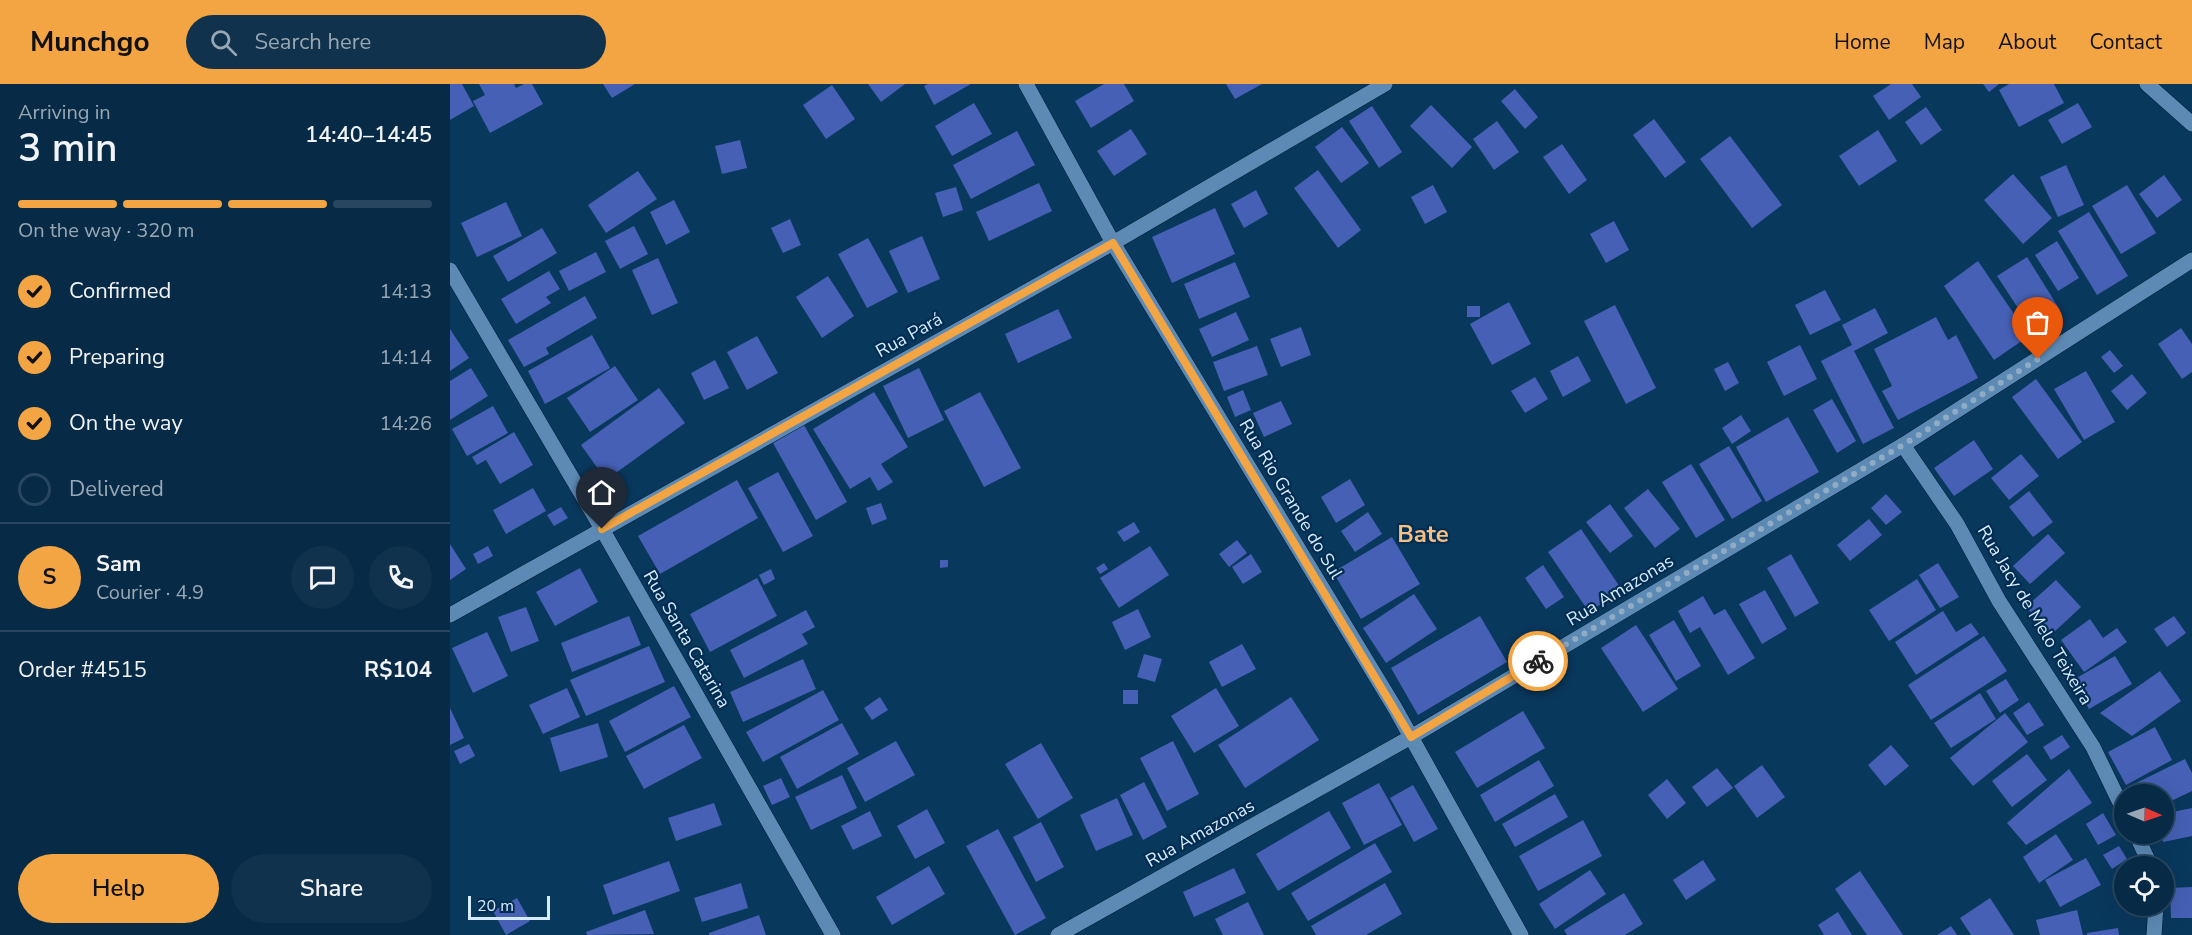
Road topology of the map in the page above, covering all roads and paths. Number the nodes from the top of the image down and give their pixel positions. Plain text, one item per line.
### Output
1 (1026, 84) edge
2 (1385, 84) edge
3 (2147, 84) edge
4 (2192, 124) edge
5 (1113, 243) junction
6 (2192, 261) edge
7 (450, 270) edge
8 (1903, 445) junction
9 (602, 529) junction
10 (450, 615) edge
11 (1411, 737) junction
12 (2114, 790) edge
13 (2155, 916) edge
14 (833, 935) edge
15 (1058, 935) edge
16 (1521, 935) edge
17 (2154, 935) edge

1 - 5 street, Rua Rio Grande do Sul
2 - 5 street, Rua Pará
3 - 4 street
5 - 9 street, Rua Pará
5 - 11 street, Rua Rio Grande do Sul
6 - 8 street, Rua Amazonas
7 - 9 street, Rua Santa Catarina
8 - 11 street, Rua Amazonas
8 - 12 street, Rua Jacy de Melo Teixeira
9 - 10 street, Rua Pará
9 - 14 street, Rua Santa Catarina
11 - 15 street, Rua Amazonas
11 - 16 street, Rua Rio Grande do Sul
13 - 17 street

